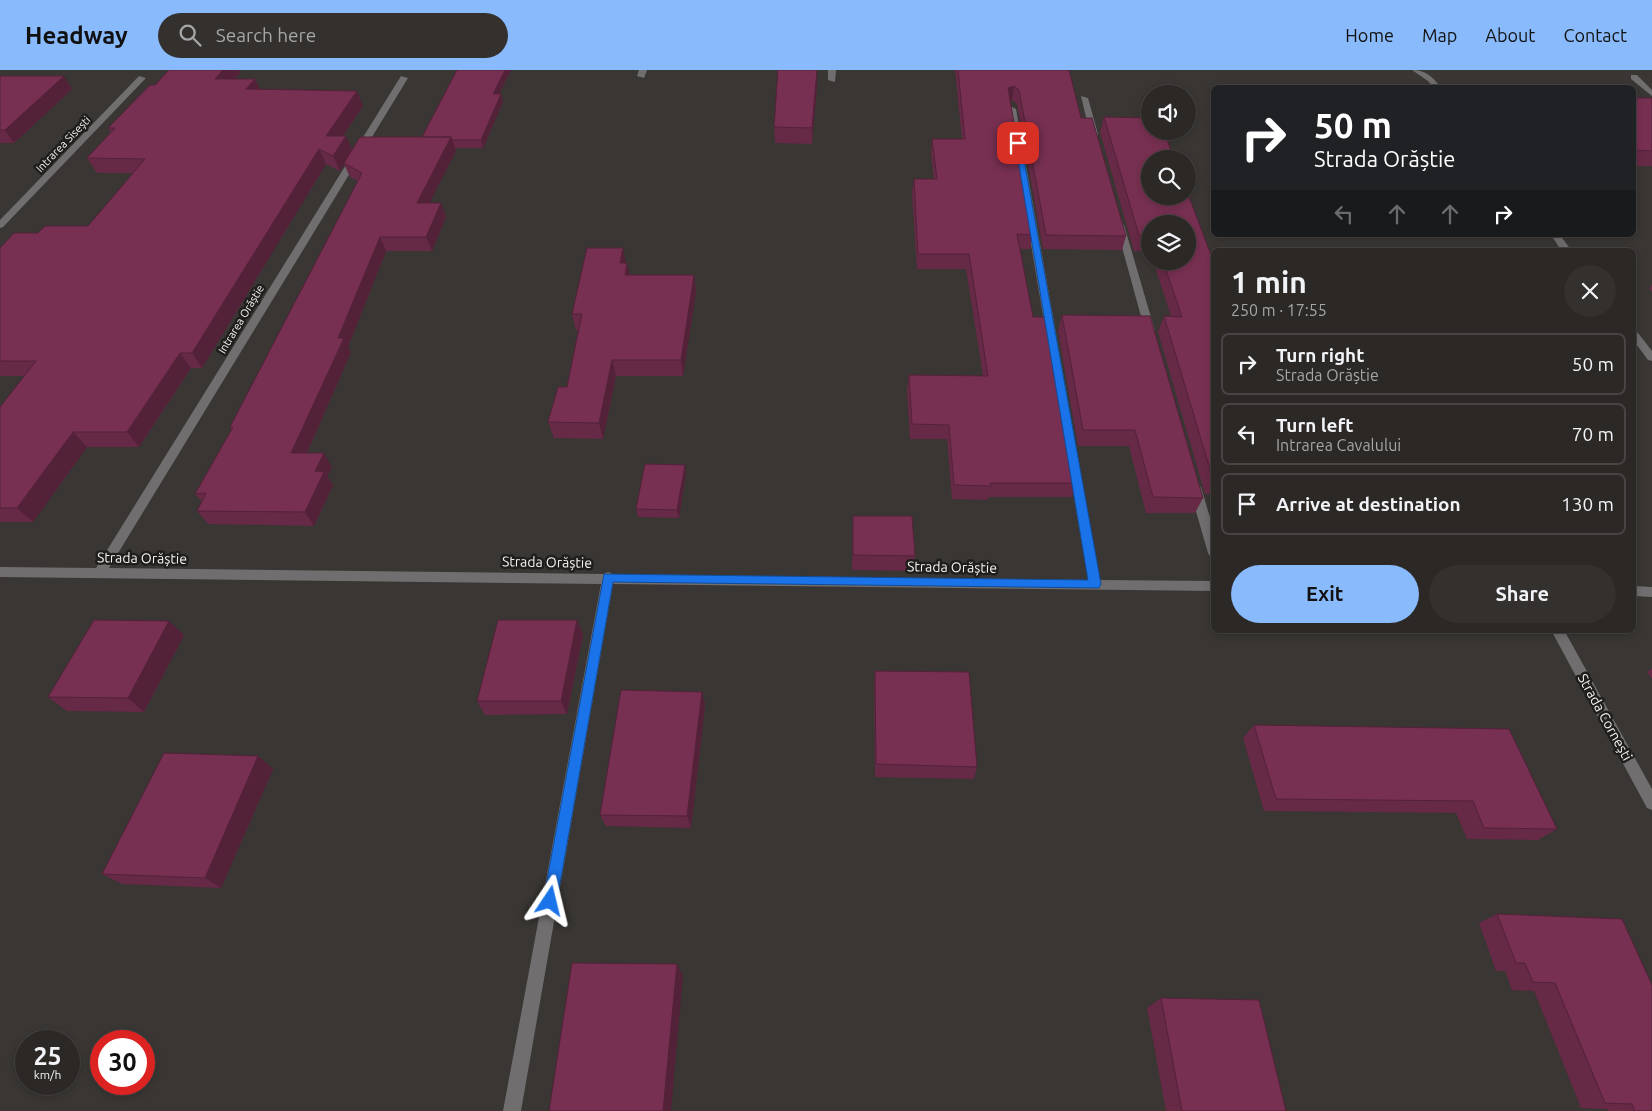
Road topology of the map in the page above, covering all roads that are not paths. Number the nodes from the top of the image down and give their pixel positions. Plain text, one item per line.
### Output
1 (832, 70) edge
2 (1416, 70) edge
3 (1634, 77) dead end
4 (142, 78) dead end
5 (404, 78) dead end
6 (832, 80) dead end
7 (1436, 85) edge
8 (1652, 94) edge
9 (1084, 98) dead end
10 (1011, 104) edge
11 (1097, 145) edge
12 (1116, 212) edge
13 (0, 225) edge
14 (1556, 237) edge
15 (1565, 248) edge
16 (1636, 338) edge
17 (1154, 344) edge
18 (1652, 358) edge
19 (1192, 477) edge
20 (1211, 543) edge
21 (0, 572) edge
22 (100, 573) junction
23 (608, 577) junction
24 (1095, 584) junction
25 (1211, 586) edge
26 (1636, 591) edge
27 (1652, 592) edge
28 (1560, 633) edge
29 (1652, 803) edge
30 (512, 1111) edge

1 - 6 street
2 - 7 street
3 - 8 street
4 - 13 street, Intrarea Sisești
5 - 22 street, Intrarea Orăștie
9 - 11 street
10 - 24 street
12 - 17 street
14 - 15 street
16 - 18 street
19 - 20 street
21 - 22 street, Strada Orăștie
22 - 23 street, Strada Orăștie
23 - 24 street, Strada Orăștie
23 - 30 street
24 - 25 street, Strada Orăștie
26 - 27 street
28 - 29 street, Strada Cornești

